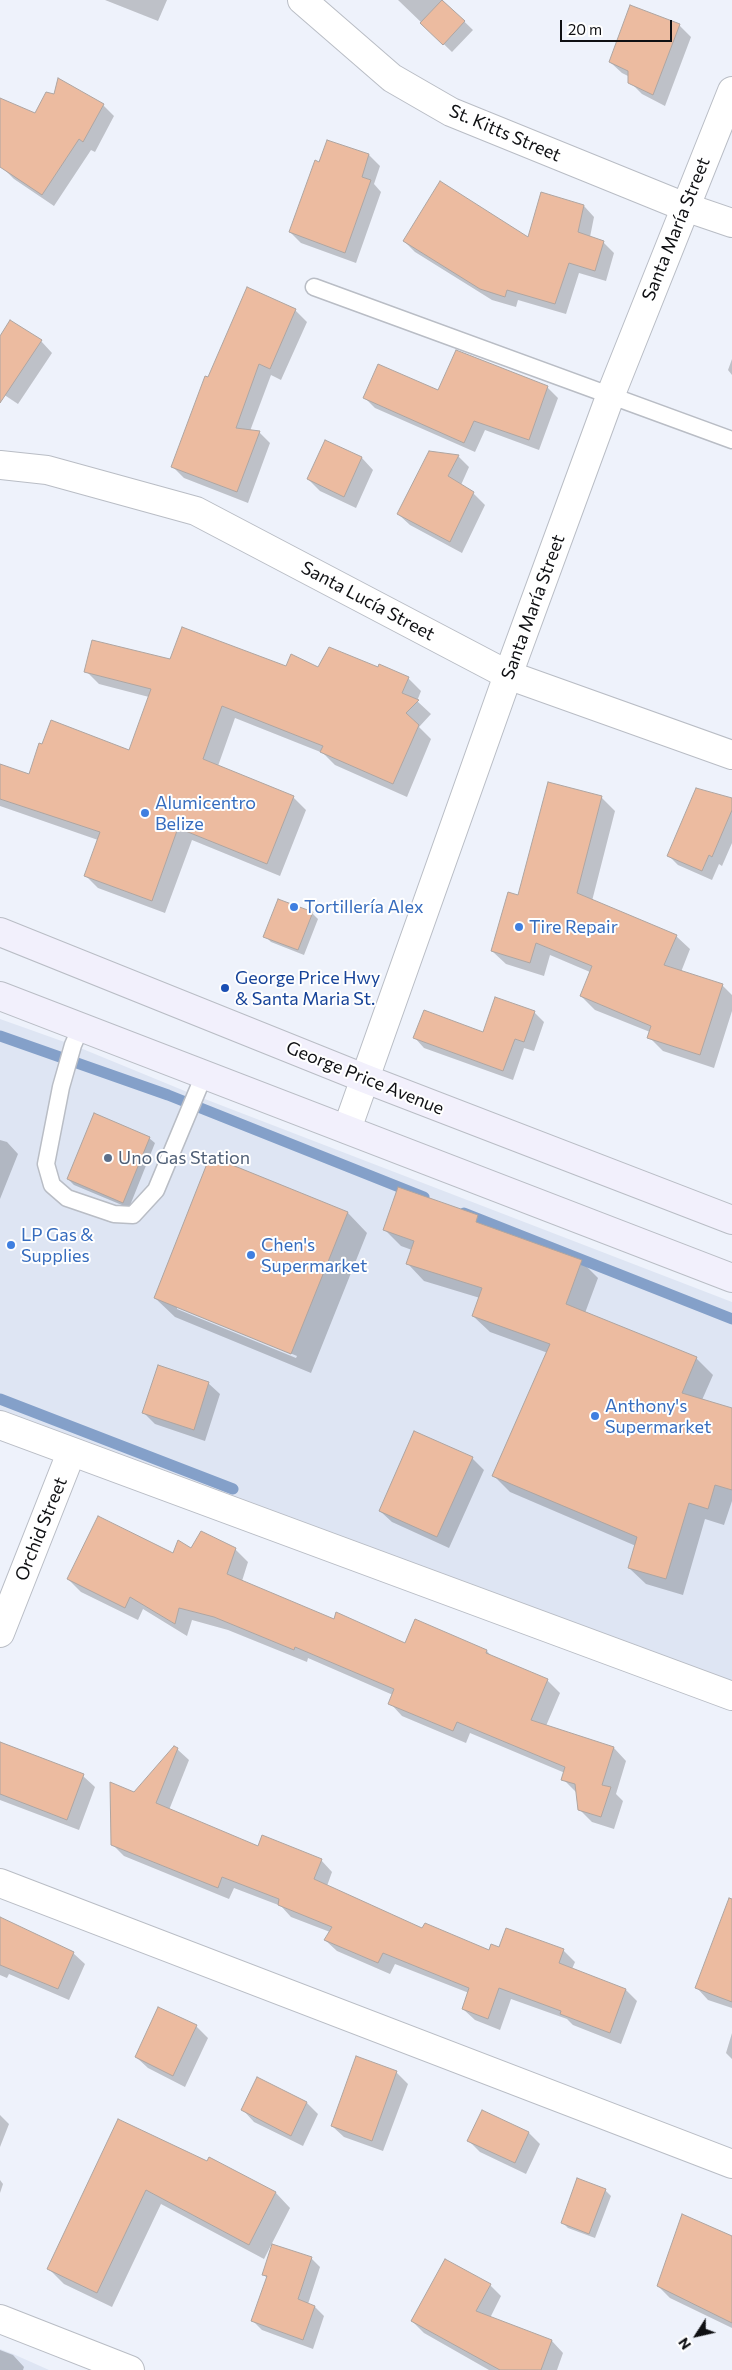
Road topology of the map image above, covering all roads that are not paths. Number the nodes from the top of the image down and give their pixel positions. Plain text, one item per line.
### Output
1 (302, 0) edge
2 (732, 90) edge
3 (685, 207) junction
4 (732, 223) edge
5 (314, 287) dead end
6 (611, 394) junction
7 (732, 440) edge
8 (0, 465) edge
9 (508, 675) junction
10 (732, 755) edge
11 (0, 932) edge
12 (0, 996) edge
13 (81, 1027) junction
14 (204, 1075) junction
15 (366, 1079) junction
16 (347, 1129) junction
17 (732, 1220) edge
18 (732, 1278) edge
19 (0, 1425) edge
20 (71, 1453) junction
21 (0, 1633) edge
22 (732, 1696) edge
23 (0, 1883) edge
24 (732, 2164) edge
25 (0, 2319) edge
26 (130, 2370) edge

1 - 3 street, St. Kitts Street
2 - 3 street, Santa María Street
3 - 4 street, St. Kitts Street
3 - 6 street, Santa María Street
5 - 6 lane
6 - 7 lane
6 - 9 street, Santa María Street
8 - 9 street, Santa Lucía Street
9 - 10 street, Santa Lucía Street
9 - 15 street, Santa María Street
11 - 15 main road, George Price Avenue
12 - 13 main road
13 - 14 main road
13 - 14 lane
14 - 16 main road
15 - 16 street, Santa María Street
15 - 17 main road, George Price Avenue
16 - 18 main road
19 - 20 street
20 - 21 street, Orchid Street
20 - 22 street
23 - 24 street
25 - 26 street

